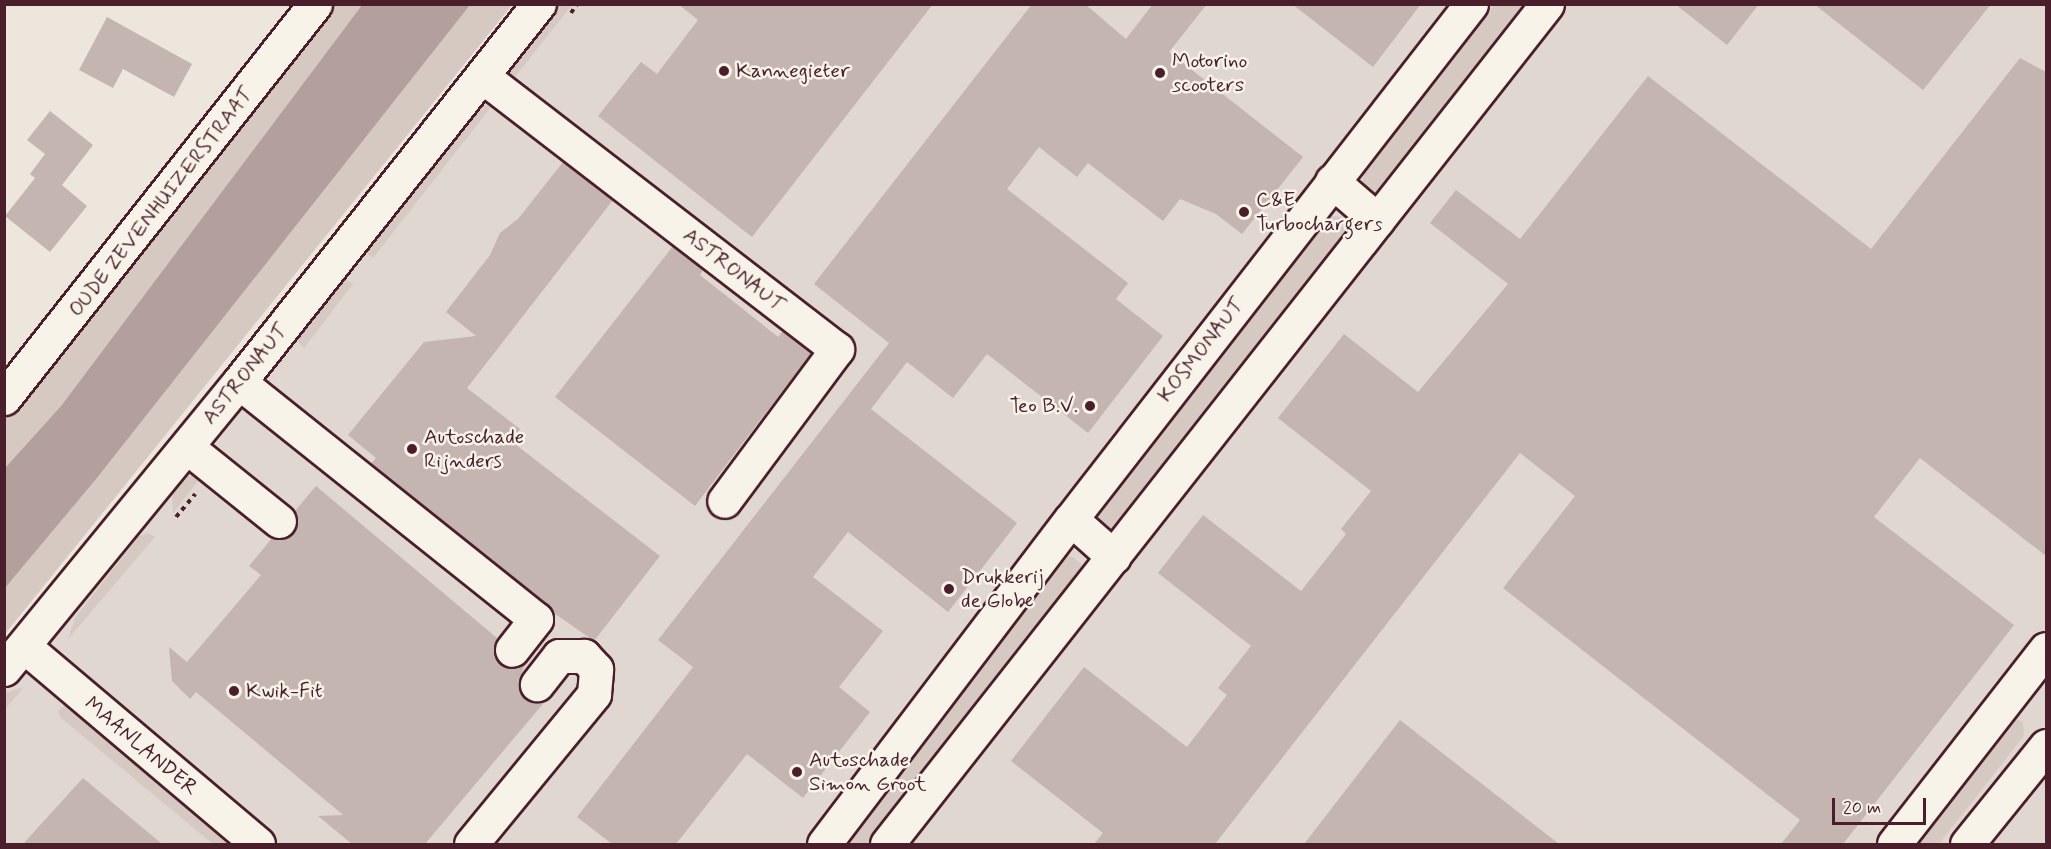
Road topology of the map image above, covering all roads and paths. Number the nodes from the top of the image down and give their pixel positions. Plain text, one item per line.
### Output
1 (315, 4) edge
2 (539, 4) edge
3 (1472, 4) edge
4 (1547, 4) edge
5 (482, 76) junction
6 (1332, 181) junction
7 (1377, 220) junction
8 (239, 382) junction
9 (4, 398) edge
10 (187, 447) junction
11 (724, 501) dead end
12 (1071, 519) junction
13 (279, 521) dead end
14 (1114, 557) junction
15 (2046, 649) edge
16 (512, 650) dead end
17 (15, 658) edge
18 (537, 684) dead end
19 (2046, 746) edge
20 (258, 844) edge
21 (471, 844) edge
22 (824, 844) edge
23 (887, 844) edge
24 (1894, 844) edge
25 (1968, 844) edge

1 - 9 street, OUDE ZEVENHUIZERSTRAAT
2 - 5 street, ASTRONAUT
3 - 6 street, KOSMONAUT
4 - 7 street
5 - 8 street, ASTRONAUT
5 - 11 street, ASTRONAUT
6 - 7 street
6 - 12 street, KOSMONAUT
7 - 14 street
8 - 10 street, ASTRONAUT
8 - 16 street
10 - 13 street
10 - 17 street, ASTRONAUT
12 - 14 street
12 - 22 street, KOSMONAUT
14 - 23 street
15 - 24 street
17 - 20 street, MAANLANDER
18 - 21 street
19 - 25 street

